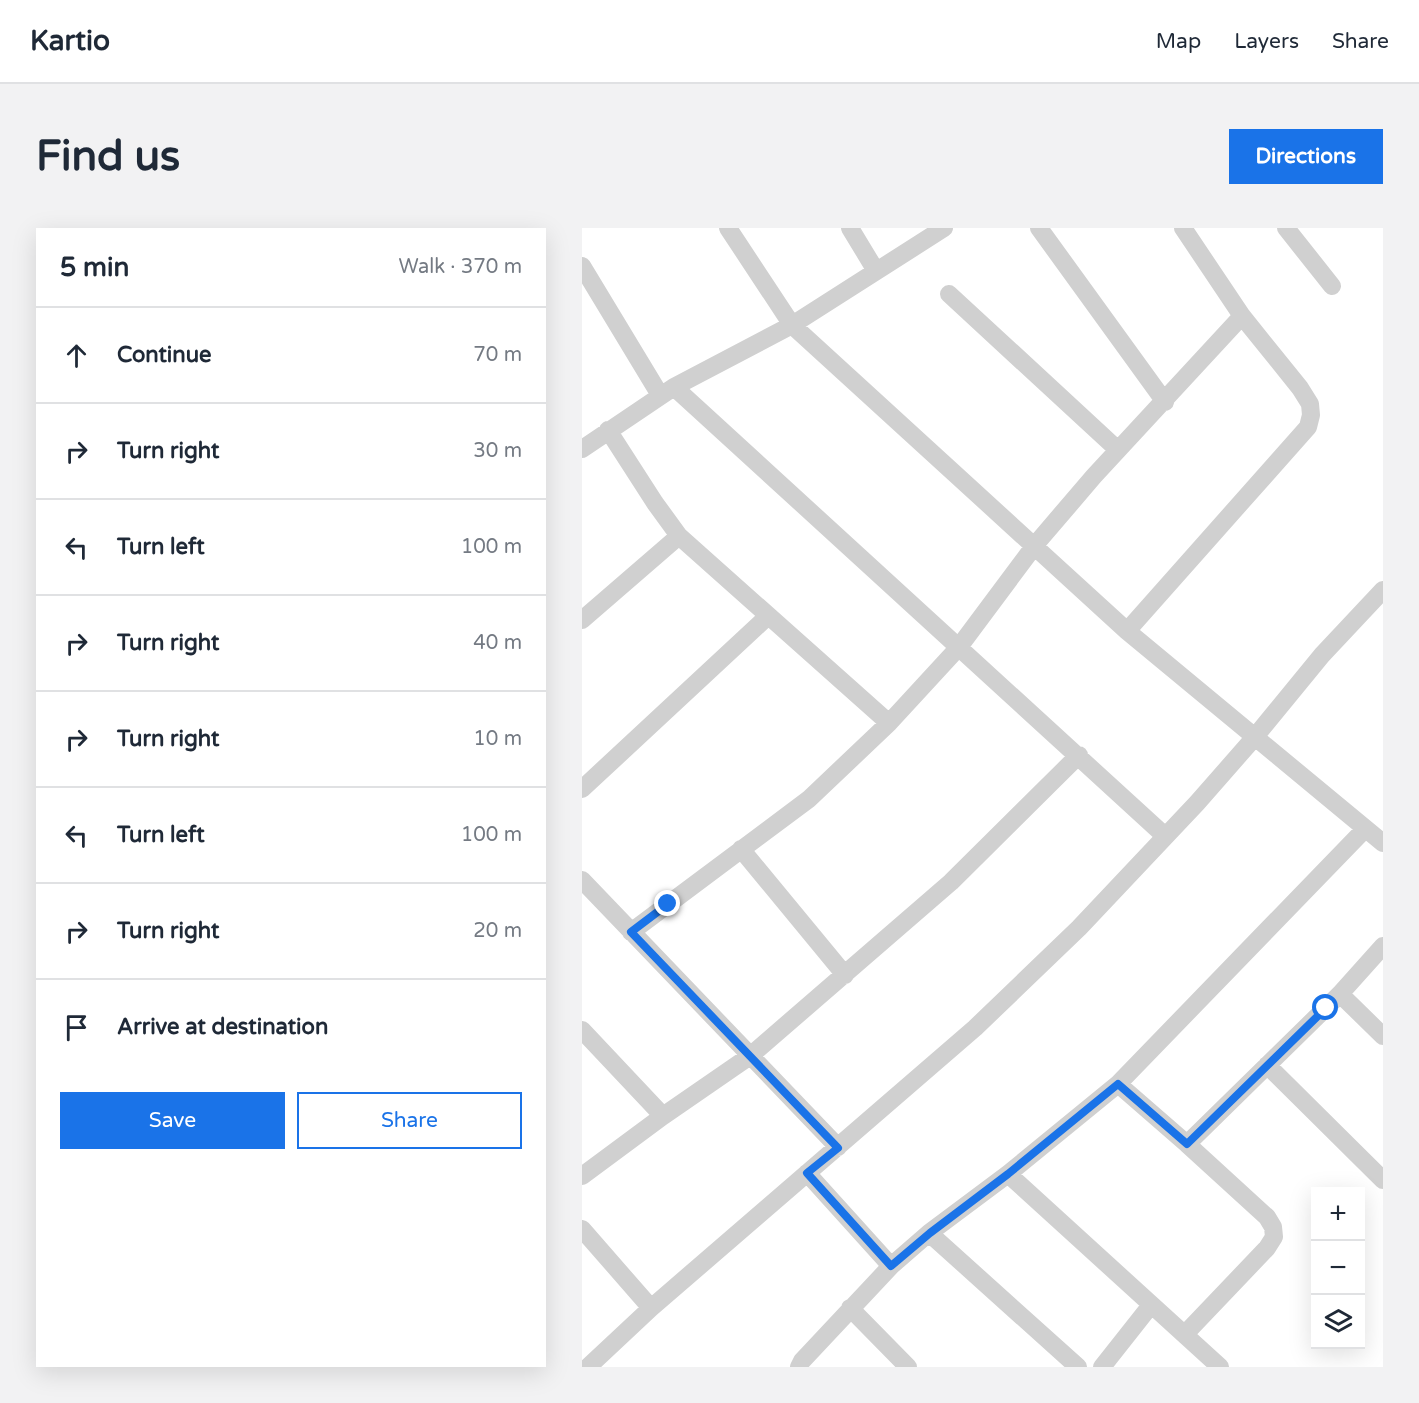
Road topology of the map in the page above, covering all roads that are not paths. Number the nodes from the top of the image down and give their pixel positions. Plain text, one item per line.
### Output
1 (729, 228) edge
2 (849, 228) edge
3 (944, 228) edge
4 (1039, 228) edge
5 (1183, 228) edge
6 (1286, 228) edge
7 (582, 266) edge
8 (876, 271) junction
9 (1332, 286) dead end
10 (949, 294) dead end
11 (1242, 316) junction
12 (792, 325) junction
13 (667, 391) junction
14 (1164, 402) junction
15 (608, 430) junction
16 (582, 449) edge
17 (1118, 450) junction
18 (679, 536) junction
19 (1035, 545) junction
20 (1383, 590) edge
21 (767, 617) junction
22 (582, 620) edge
23 (1127, 631) junction
24 (959, 647) junction
25 (889, 723) junction
26 (1254, 738) junction
27 (1079, 755) junction
28 (582, 789) edge
29 (1365, 829) junction
30 (1165, 836) junction
31 (1383, 843) edge
32 (741, 849) junction
33 (582, 880) edge
34 (631, 932) junction
35 (1383, 946) edge
36 (844, 975) junction
37 (1340, 994) junction
38 (582, 1030) edge
39 (1383, 1036) edge
40 (750, 1056) junction
41 (1267, 1065) junction
42 (1118, 1084) junction
43 (663, 1116) junction
44 (1187, 1144) junction
45 (838, 1148) junction
46 (807, 1173) junction
47 (1008, 1174) junction
48 (582, 1176) edge
49 (1383, 1180) edge
50 (582, 1229) edge
51 (930, 1233) junction
52 (891, 1266) junction
53 (1151, 1305) junction
54 (651, 1308) junction
55 (850, 1308) junction
56 (1185, 1334) junction
57 (588, 1367) edge
58 (799, 1367) edge
59 (908, 1367) edge
60 (1078, 1367) edge
61 (1102, 1367) edge
62 (1220, 1367) edge

1 - 12 street
2 - 8 street
3 - 8 street
4 - 14 street
5 - 11 street
6 - 9 street
7 - 13 street
8 - 12 street
10 - 17 street
11 - 14 street
11 - 23 street
12 - 13 street
12 - 19 street
13 - 15 street
13 - 24 street
14 - 17 street
15 - 16 street
15 - 18 street
17 - 19 street
18 - 21 street
18 - 22 street
19 - 23 street
19 - 24 street
20 - 26 street
21 - 25 street
21 - 28 street
23 - 26 street
24 - 25 street
24 - 27 street
25 - 32 street
26 - 29 street
26 - 30 street
27 - 30 street
27 - 36 street
29 - 31 street
29 - 42 street
30 - 45 street
32 - 34 street
32 - 36 street
33 - 34 street
34 - 40 street
35 - 37 street
36 - 40 street
37 - 39 street
37 - 41 street
38 - 43 street
40 - 43 street
40 - 45 street
41 - 44 street
41 - 49 street
42 - 44 street
42 - 47 street
43 - 48 street
44 - 56 street
45 - 46 street
46 - 52 street
46 - 54 street
47 - 51 street
47 - 53 street
50 - 54 street
51 - 52 street
51 - 60 street
52 - 55 street
53 - 56 street
53 - 61 street
54 - 57 street
55 - 58 street
55 - 59 street
56 - 62 street

